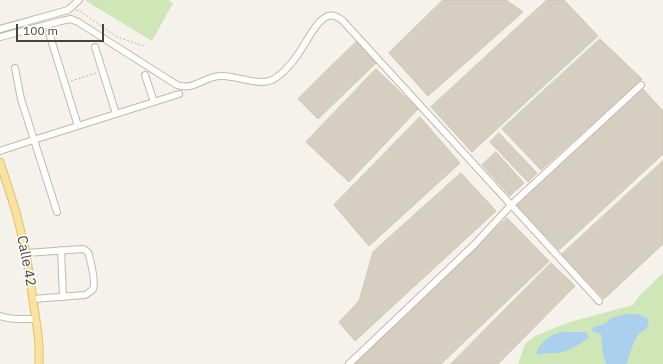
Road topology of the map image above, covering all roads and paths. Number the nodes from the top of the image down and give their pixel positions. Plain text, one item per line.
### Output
1 (80, 0) edge
2 (68, 10) junction
3 (0, 29) edge
4 (49, 33) dead end
5 (0, 37) edge
6 (95, 46) dead end
7 (144, 46) dead end
8 (15, 68) dead end
9 (102, 71) junction
10 (145, 75) dead end
11 (65, 84) junction
12 (640, 85) dead end
13 (179, 94) dead end
14 (154, 102) junction
15 (116, 114) junction
16 (78, 126) junction
17 (34, 140) junction
18 (0, 152) edge
19 (0, 162) edge
20 (3, 180) edge
21 (511, 205) junction
22 (57, 212) dead end
23 (61, 250) junction
24 (26, 253) junction
25 (63, 297) junction
26 (33, 299) junction
27 (599, 301) dead end
28 (0, 316) edge
29 (35, 319) junction
30 (39, 364) edge
31 (349, 364) edge

1 - 2 street
2 - 3 street
2 - 7 path
4 - 11 street
5 - 21 street
6 - 9 street
8 - 17 street
9 - 11 path
9 - 15 street
10 - 14 street
11 - 16 street
12 - 21 street
13 - 14 street
14 - 15 street
15 - 16 street
16 - 17 street
17 - 18 street
17 - 22 street
19 - 20 main road, Calle 42
20 - 24 main road, Calle 42
21 - 27 street
21 - 31 street
23 - 24 street
23 - 25 street
23 - 25 street
24 - 26 main road, Calle 42
25 - 26 street
26 - 29 main road, Calle 42
28 - 29 street
29 - 30 main road, Calle 42

